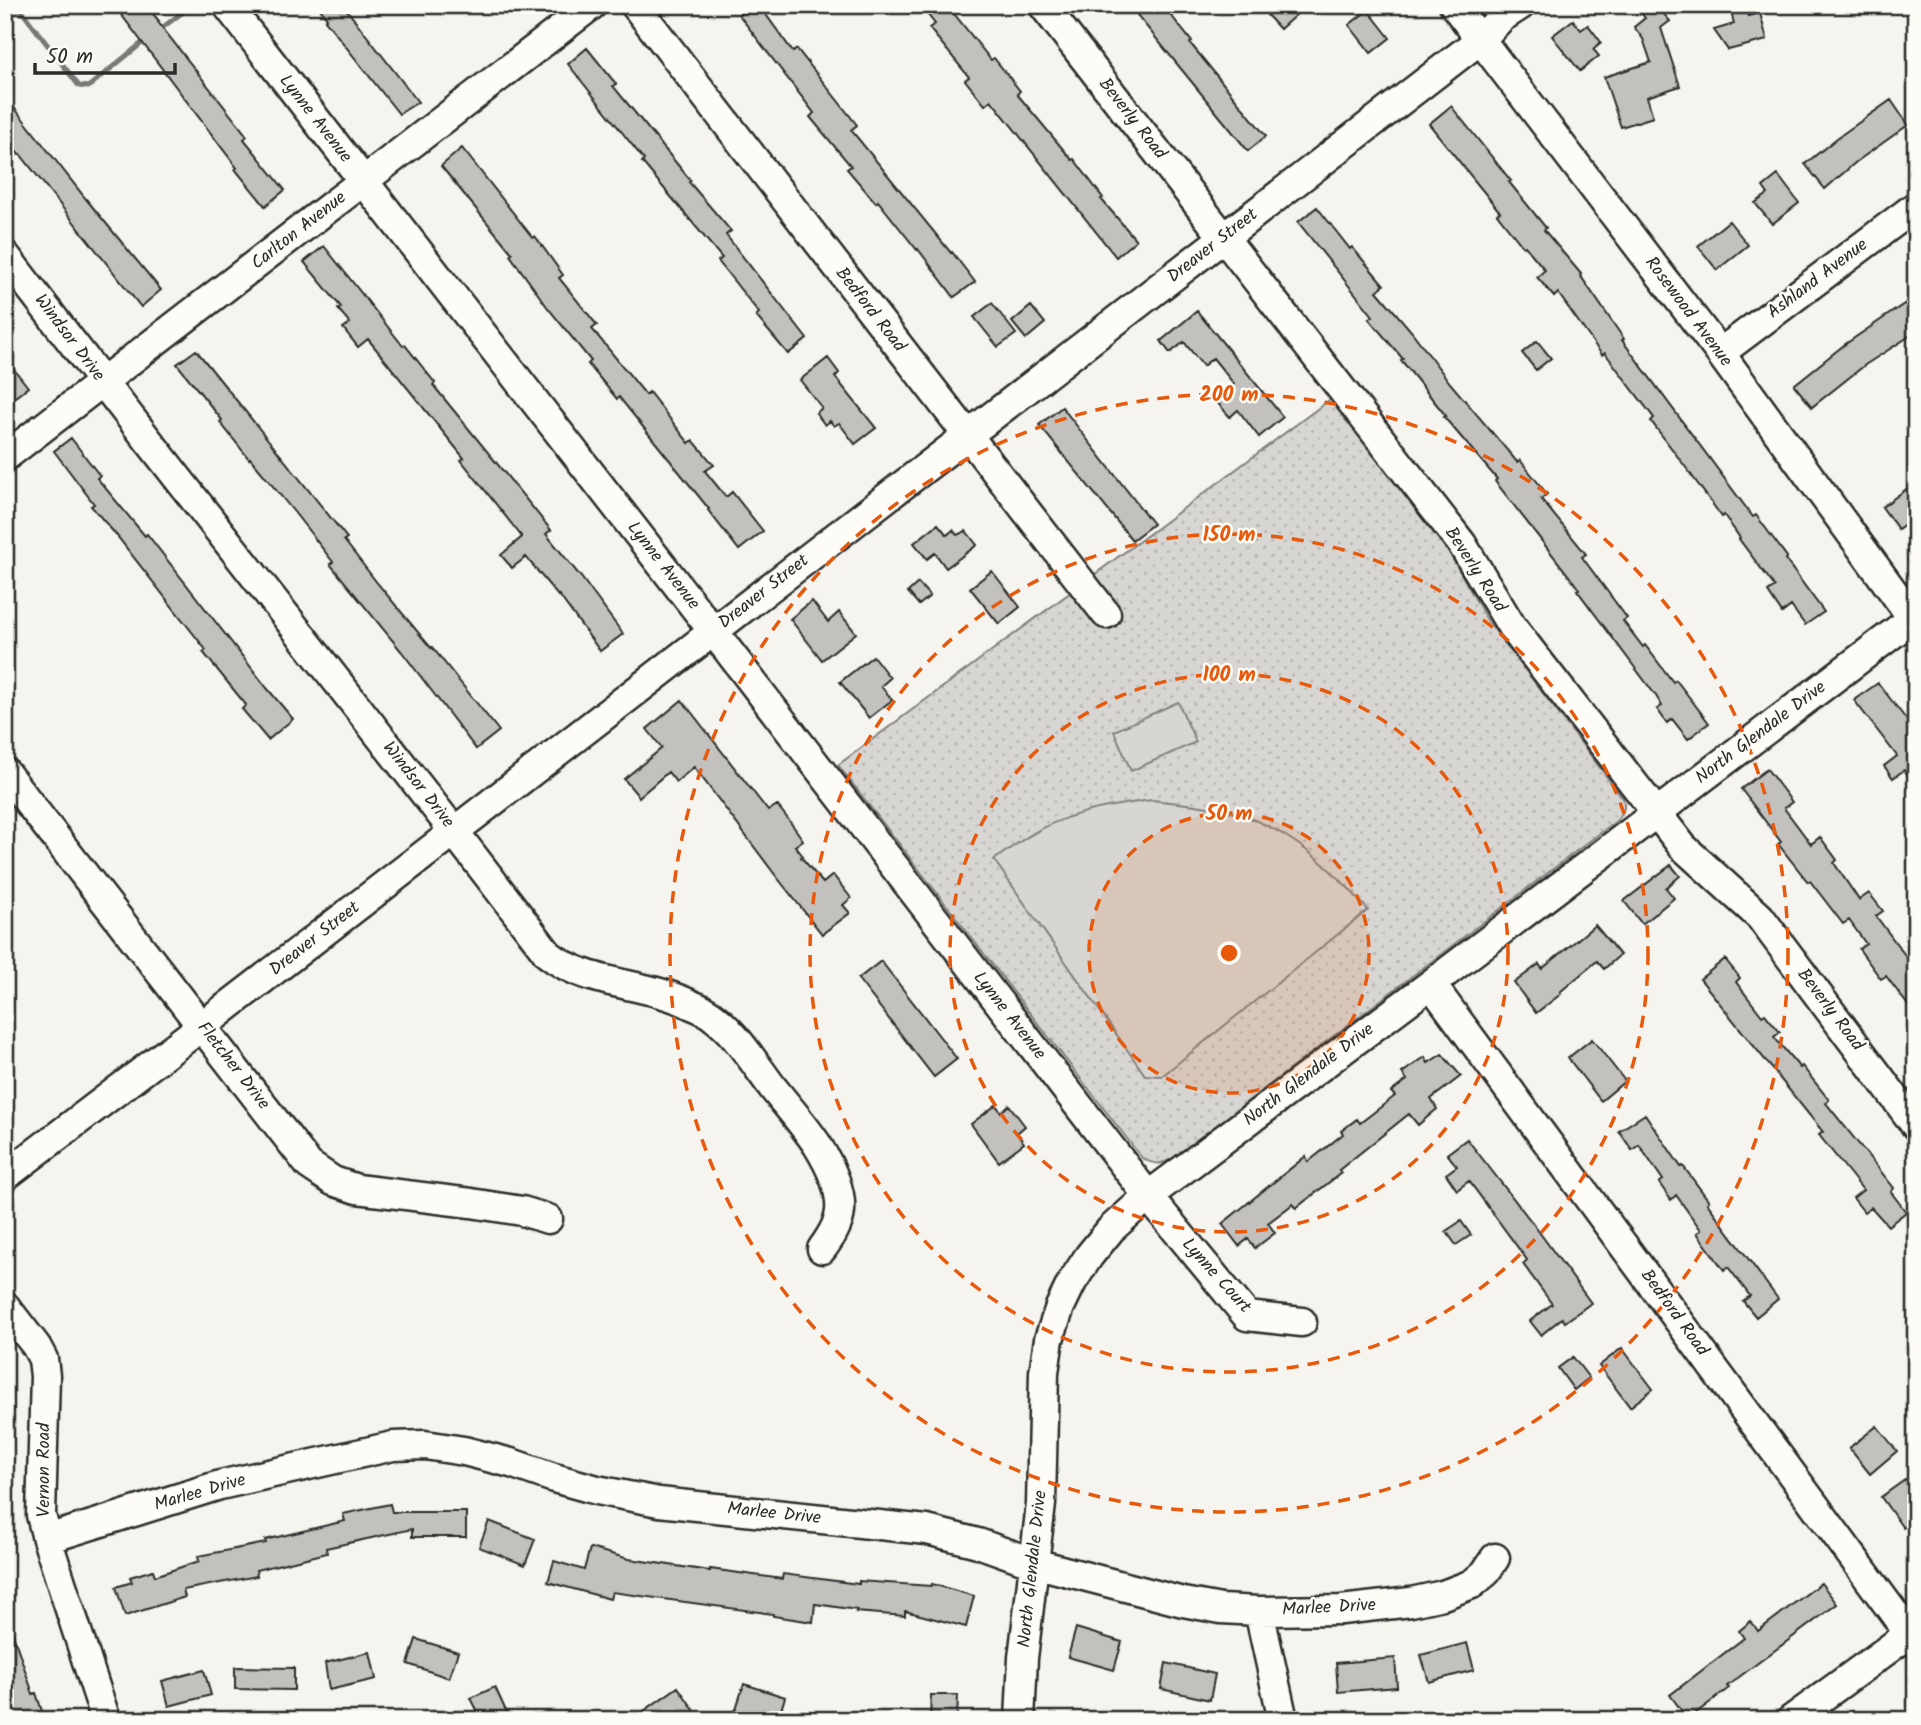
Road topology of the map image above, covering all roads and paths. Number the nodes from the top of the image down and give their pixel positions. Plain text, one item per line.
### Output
1 (227, 5) edge
2 (592, 5) edge
3 (635, 5) edge
4 (1044, 5) edge
5 (1454, 5) edge
6 (1521, 5) edge
7 (1481, 39) junction
8 (363, 182) junction
9 (1916, 206) edge
10 (1224, 238) junction
11 (5, 255) edge
12 (1720, 353) junction
13 (102, 383) junction
14 (968, 435) junction
15 (5, 457) edge
16 (1106, 614) dead end
17 (1915, 619) edge
18 (713, 631) junction
19 (5, 772) edge
20 (1656, 812) junction
21 (455, 831) junction
22 (1431, 984) junction
23 (202, 1026) junction
24 (1916, 1126) edge
25 (5, 1176) edge
26 (1147, 1196) junction
27 (548, 1219) dead end
28 (822, 1249) dead end
29 (5, 1306) edge
30 (1302, 1322) dead end
31 (47, 1539) junction
32 (1495, 1559) dead end
33 (1034, 1563) junction
34 (1259, 1611) junction
35 (1912, 1639) edge
36 (106, 1720) edge
37 (1020, 1720) edge
38 (1283, 1720) edge
39 (1791, 1720) edge

1 - 8 street, Lynne Avenue
2 - 8 street, Carlton Avenue
3 - 14 street, Bedford Road
4 - 10 street, Beverly Road
5 - 7 street, Rosewood Avenue
6 - 7 street, Dreaver Street
7 - 10 street, Dreaver Street
7 - 12 street, Rosewood Avenue
8 - 13 street, Carlton Avenue
8 - 18 street, Lynne Avenue
9 - 12 street, Ashland Avenue
10 - 14 street, Dreaver Street
10 - 20 street, Beverly Road
11 - 13 street, Windsor Drive
12 - 17 street, Rosewood Avenue
13 - 15 street, Carlton Avenue
13 - 21 street, Windsor Drive
14 - 16 street, Bedford Road
14 - 18 street, Dreaver Street
17 - 20 street, North Glendale Drive
18 - 21 street, Dreaver Street
18 - 26 street, Lynne Avenue
19 - 23 street, Fletcher Drive
20 - 22 street, North Glendale Drive
20 - 24 street, Beverly Road
21 - 23 street, Dreaver Street
21 - 28 street, Windsor Drive
22 - 26 street, North Glendale Drive
22 - 35 street, Bedford Road
23 - 25 street, Dreaver Street
23 - 27 street, Fletcher Drive
26 - 30 street, Lynne Court
26 - 33 street, North Glendale Drive
29 - 31 street, Vernon Road
31 - 33 street, Marlee Drive
31 - 36 street, Vernon Road
32 - 34 street, Marlee Drive
33 - 34 street, Marlee Drive
33 - 37 street, North Glendale Drive
34 - 38 street
35 - 39 street

